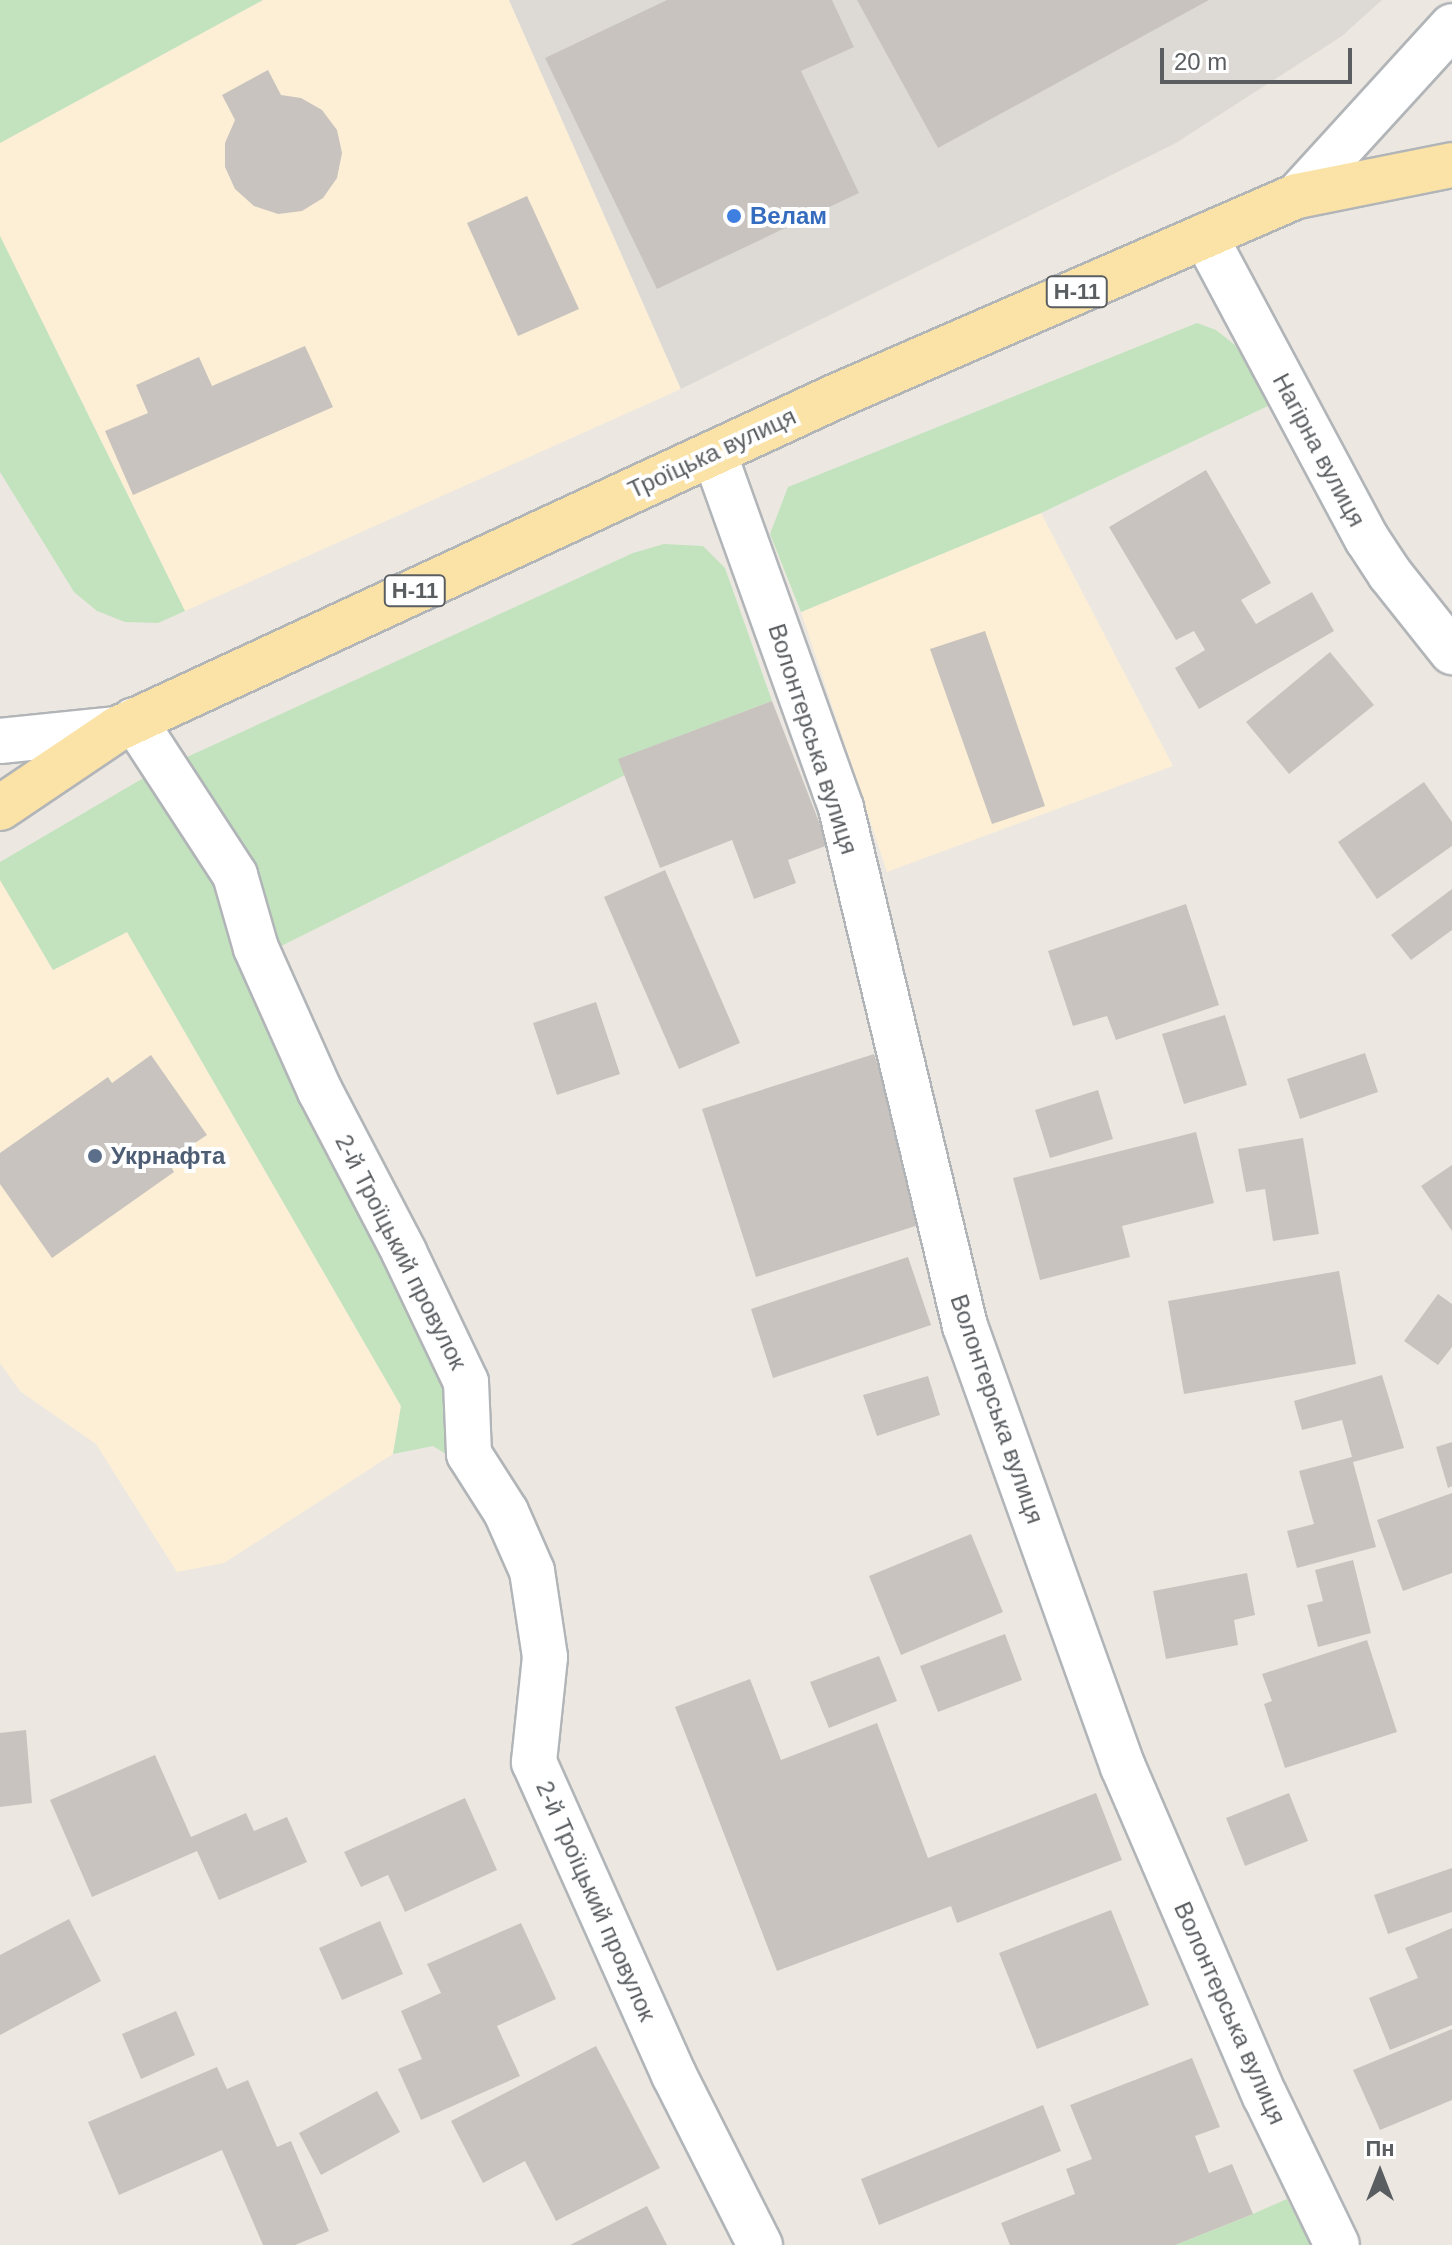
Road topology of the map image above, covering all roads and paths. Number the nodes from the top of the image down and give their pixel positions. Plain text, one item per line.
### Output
1 (1452, 26) edge
2 (1452, 165) edge
3 (1297, 196) junction
4 (1205, 236) junction
5 (714, 453) junction
6 (1452, 652) edge
7 (125, 724) junction
8 (0, 741) edge
9 (0, 808) edge
10 (760, 2245) edge
11 (1337, 2245) edge

1 - 3 street
2 - 3 main road, Троїцька вулиця / Н-11
3 - 4 main road, Троїцька вулиця / Н-11
4 - 5 main road, Троїцька вулиця / Н-11
4 - 6 street, Нагірна вулиця
5 - 7 main road, Троїцька вулиця / Н-11
5 - 11 street, Волонтерська вулиця
7 - 8 street
7 - 9 main road, Троїцька вулиця / Н-11
7 - 10 street, 2-й Троїцький провулок

